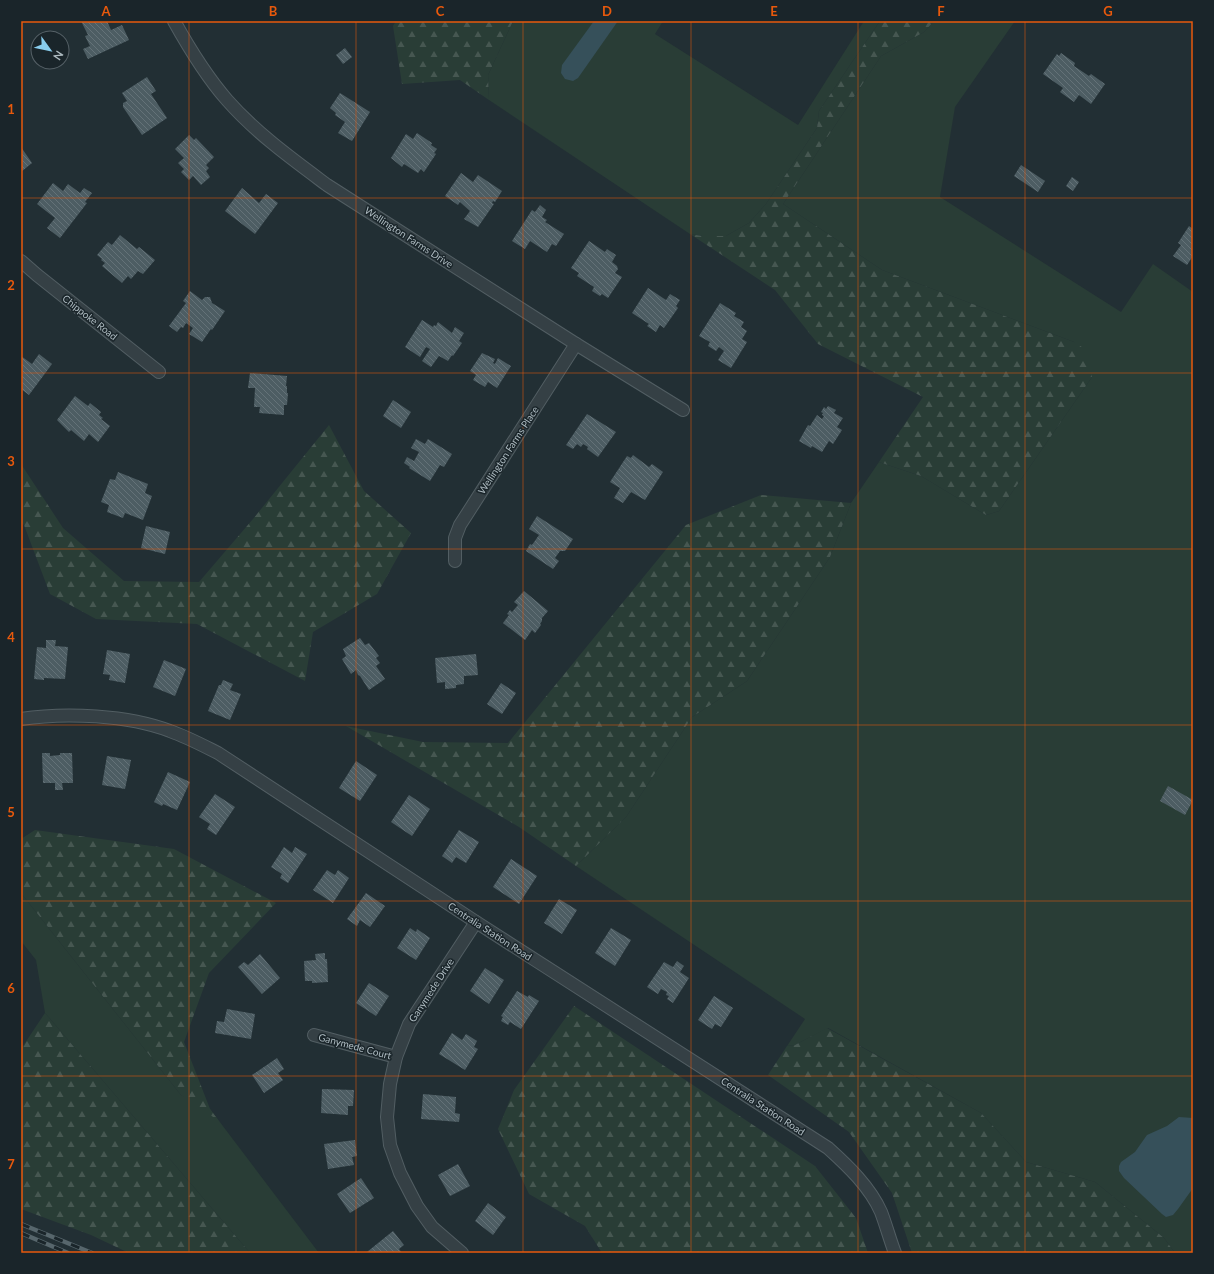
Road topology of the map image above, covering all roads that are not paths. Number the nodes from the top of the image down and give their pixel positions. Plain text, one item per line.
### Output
1 (174, 21) edge
2 (21, 261) edge
3 (576, 344) junction
4 (159, 372) dead end
5 (683, 410) dead end
6 (455, 560) dead end
7 (21, 719) edge
8 (476, 922) junction
9 (314, 1035) dead end
10 (396, 1057) junction
11 (462, 1253) edge
12 (895, 1253) edge

1 - 3 street, Wellington Farms Drive
2 - 4 street, Chippoke Road
3 - 5 street, Wellington Farms Drive
3 - 6 street, Wellington Farms Place
7 - 8 street, Centralia Station Road
8 - 10 street, Ganymede Drive
8 - 12 street, Centralia Station Road
9 - 10 street, Ganymede Court
10 - 11 street, Ganymede Drive

